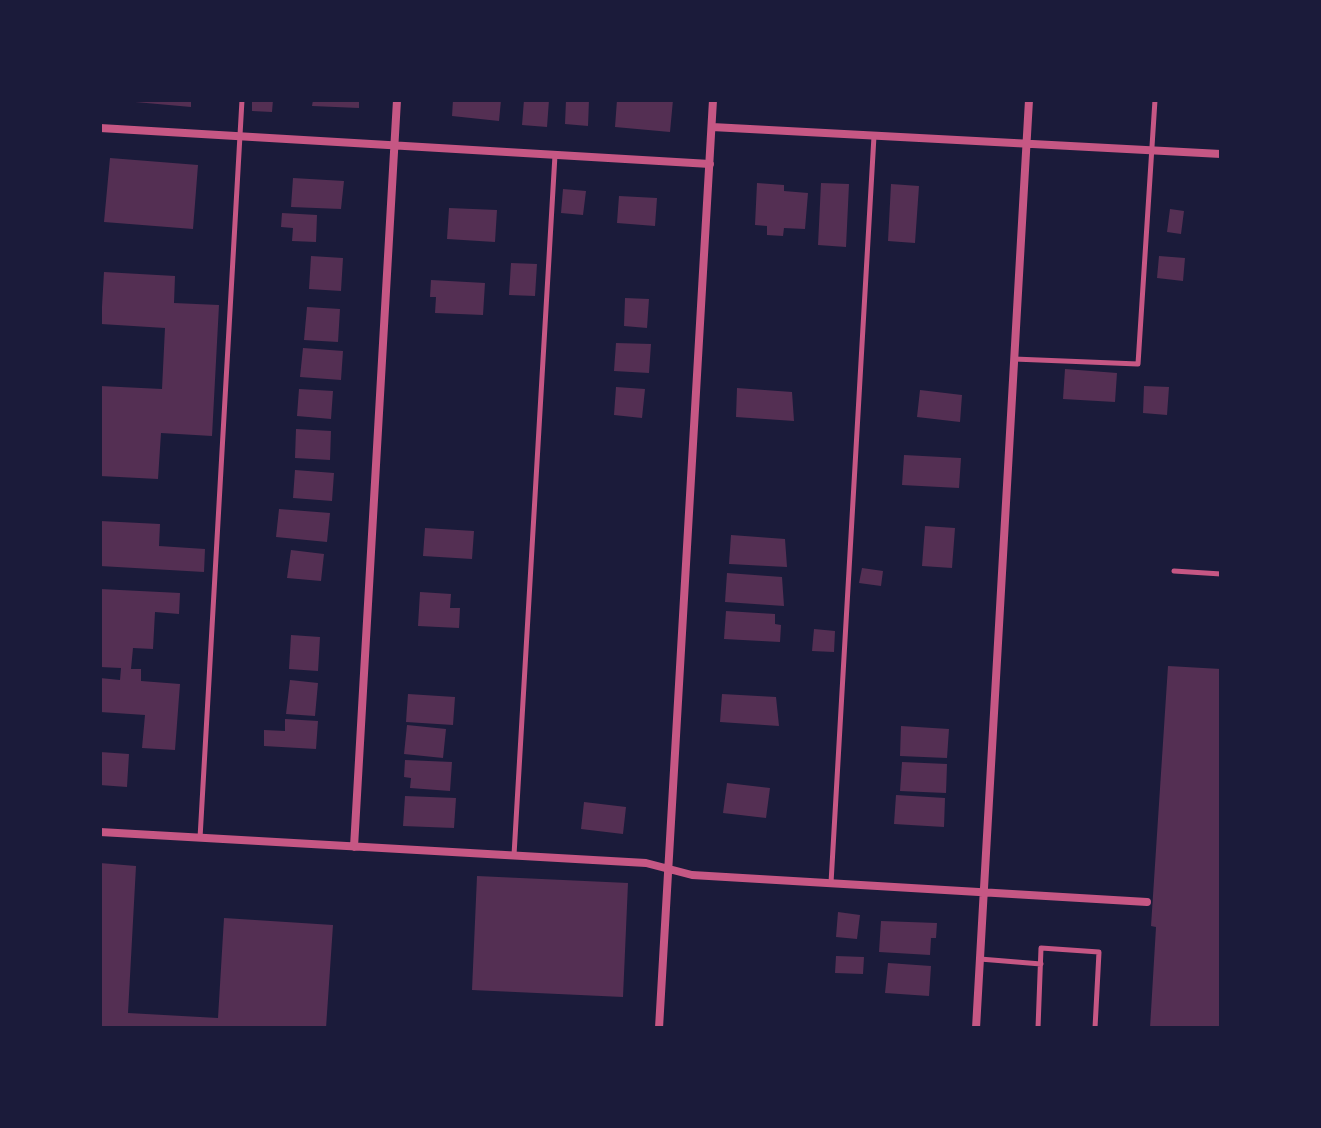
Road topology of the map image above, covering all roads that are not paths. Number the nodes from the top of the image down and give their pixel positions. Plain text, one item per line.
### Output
1 (242, 100) edge
2 (397, 100) edge
3 (713, 100) edge
4 (1029, 100) edge
5 (1155, 100) edge
6 (712, 127) junction
7 (100, 128) edge
8 (874, 136) junction
9 (240, 137) junction
10 (1026, 144) junction
11 (395, 146) junction
12 (1151, 150) junction
13 (1221, 154) edge
14 (555, 155) junction
15 (710, 164) junction
16 (1014, 359) junction
17 (1174, 571) dead end
18 (1221, 574) edge
19 (100, 832) edge
20 (200, 838) junction
21 (354, 847) junction
22 (514, 856) junction
23 (669, 868) junction
24 (831, 884) junction
25 (984, 893) junction
26 (1147, 902) dead end
27 (980, 959) junction
28 (1041, 964) junction
29 (659, 1028) edge
30 (976, 1028) edge
31 (1038, 1028) edge
32 (1095, 1028) edge

1 - 9 lane
2 - 11 street
3 - 6 street
4 - 10 street
5 - 12 lane
6 - 8 street
6 - 15 street
7 - 9 street
8 - 10 street
8 - 24 lane
9 - 11 street
9 - 20 lane
10 - 12 street
10 - 16 street
11 - 14 street
11 - 21 street
12 - 13 street
12 - 16 lane
14 - 15 street
14 - 22 lane
15 - 23 street
16 - 25 street
17 - 18 lane
19 - 20 street
20 - 21 street
21 - 22 street
22 - 23 street
23 - 24 street
23 - 29 street
24 - 25 street
25 - 26 street
25 - 27 street
27 - 28 lane
27 - 30 street
28 - 31 lane
28 - 32 lane

